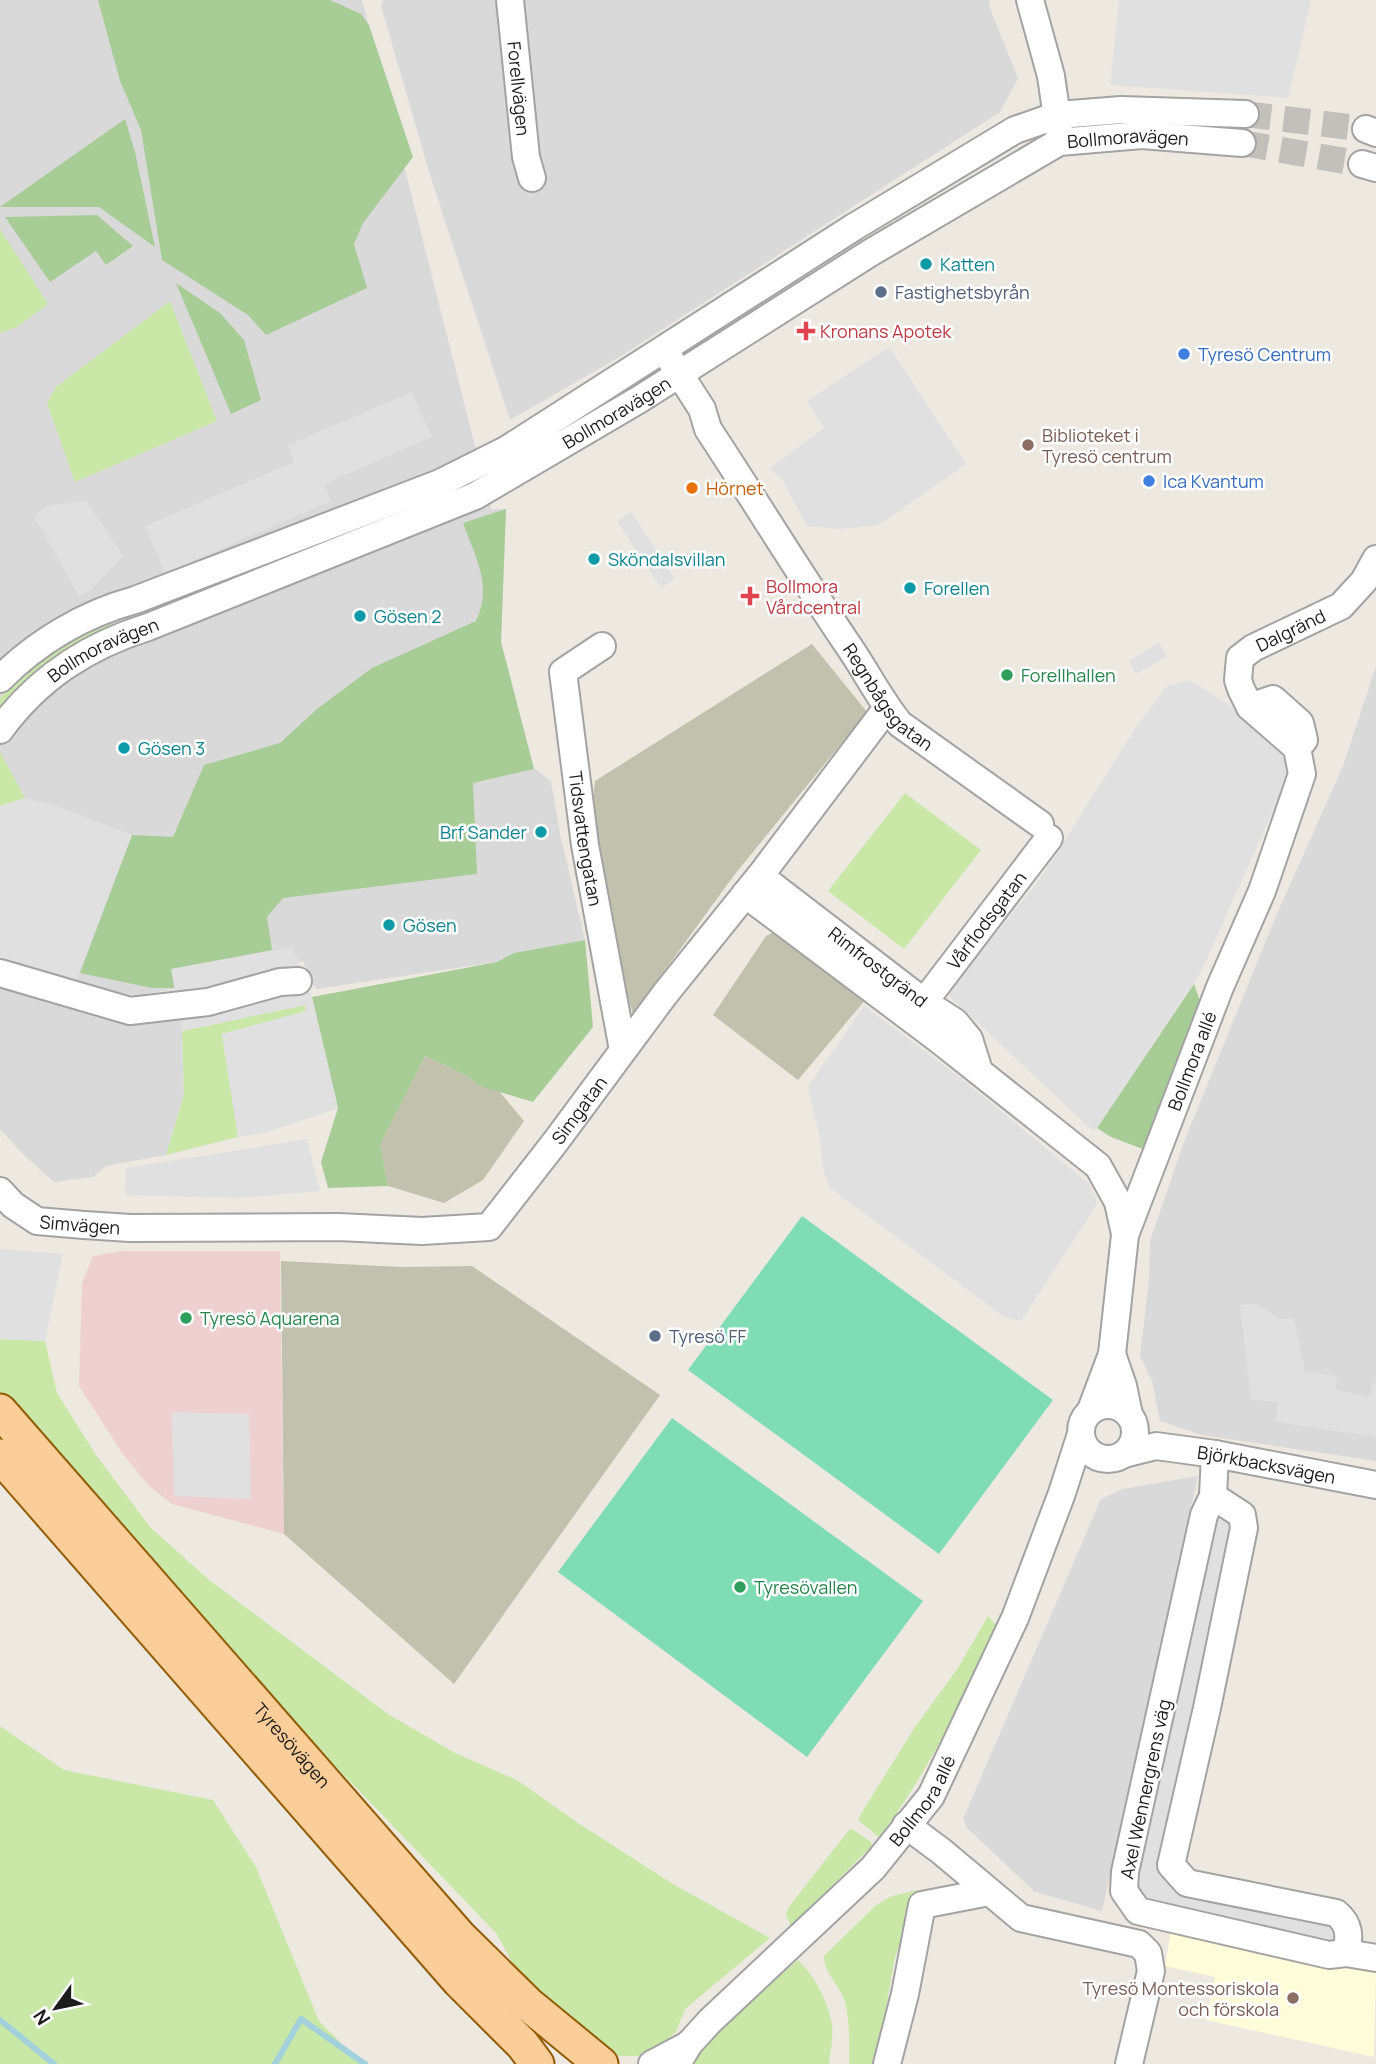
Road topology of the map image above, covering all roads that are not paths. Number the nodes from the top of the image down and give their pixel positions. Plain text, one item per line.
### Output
1 (510, 0) edge
2 (1030, 0) edge
3 (1245, 114) tunnel mouth
4 (1058, 115) junction
5 (1059, 142) junction
6 (1242, 143) tunnel mouth
7 (532, 178) dead end
8 (663, 348) junction
9 (680, 374) junction
10 (1376, 559) edge
11 (135, 600) junction
12 (148, 627) junction
13 (602, 646) dead end
14 (0, 679) edge
15 (887, 708) junction
16 (0, 730) edge
17 (1302, 774) joint
18 (1044, 831) joint
19 (752, 885) junction
20 (0, 973) edge
21 (298, 981) dead end
22 (925, 1002) junction
23 (622, 1050) junction
24 (979, 1071) junction
25 (0, 1191) edge
26 (130, 1228) joint
27 (1125, 1235) junction
28 (1112, 1354) junction
29 (1091, 1410) junction
30 (0, 1411) edge
31 (1080, 1437) junction
32 (1131, 1441) junction
33 (1215, 1454) junction
34 (0, 1456) edge
35 (1376, 1485) edge
36 (1062, 1493) junction
37 (1213, 1496) junction
38 (906, 1825) junction
39 (989, 1892) junction
40 (1346, 1953) junction
41 (1376, 1958) edge
42 (683, 2054) edge
43 (537, 2064) edge
44 (601, 2064) edge
45 (652, 2064) edge
46 (887, 2064) edge
47 (1129, 2064) edge

1 - 7 street, Forellvägen
2 - 4 street
3 - 4 street, Bollmoravägen
4 - 5 street
4 - 8 street, Bollmoravägen
5 - 6 street, Bollmoravägen
5 - 9 street, Bollmoravägen
8 - 9 street, Regnbågsgatan
8 - 11 street, Bollmoravägen
9 - 12 street, Bollmoravägen
9 - 15 street, Regnbågsgatan
10 - 17 street, Dalgränd
11 - 12 street
11 - 14 street, Bollmoravägen
12 - 16 street, Bollmoravägen
13 - 23 street, Tidsvattengatan
15 - 18 street, Regnbågsgatan
15 - 19 street, Simgatan
17 - 27 street, Bollmora allé
18 - 22 street, Vårflodsgatan
19 - 22 street, Rimfrostgränd
19 - 23 street, Simgatan
19 - 24 street, Rimfrostgränd
20 - 21 street
22 - 24 street, Rimfrostgränd
23 - 26 street, Simgatan
24 - 27 street, Rimfrostgränd
25 - 26 street, Simvägen
27 - 28 street, Bollmora allé
28 - 29 street, Bollmora allé
28 - 32 street, Bollmora allé
29 - 31 street, Bollmora allé
29 - 32 street
30 - 44 main road, Tyresövägen
31 - 32 street
31 - 36 street, Bollmora allé
32 - 33 street, Björkbacksvägen
32 - 36 street
33 - 35 street, Björkbacksvägen
33 - 37 street, Axel Wennergrens väg
34 - 43 main road, Tyresövägen
36 - 38 street, Bollmora allé
37 - 40 street
37 - 40 street, Axel Wennergrens väg
38 - 39 street
38 - 42 street, Bollmora allé
39 - 46 street
39 - 47 street
40 - 41 street, Axel Wennergrens väg
42 - 45 street, Bollmora allé

